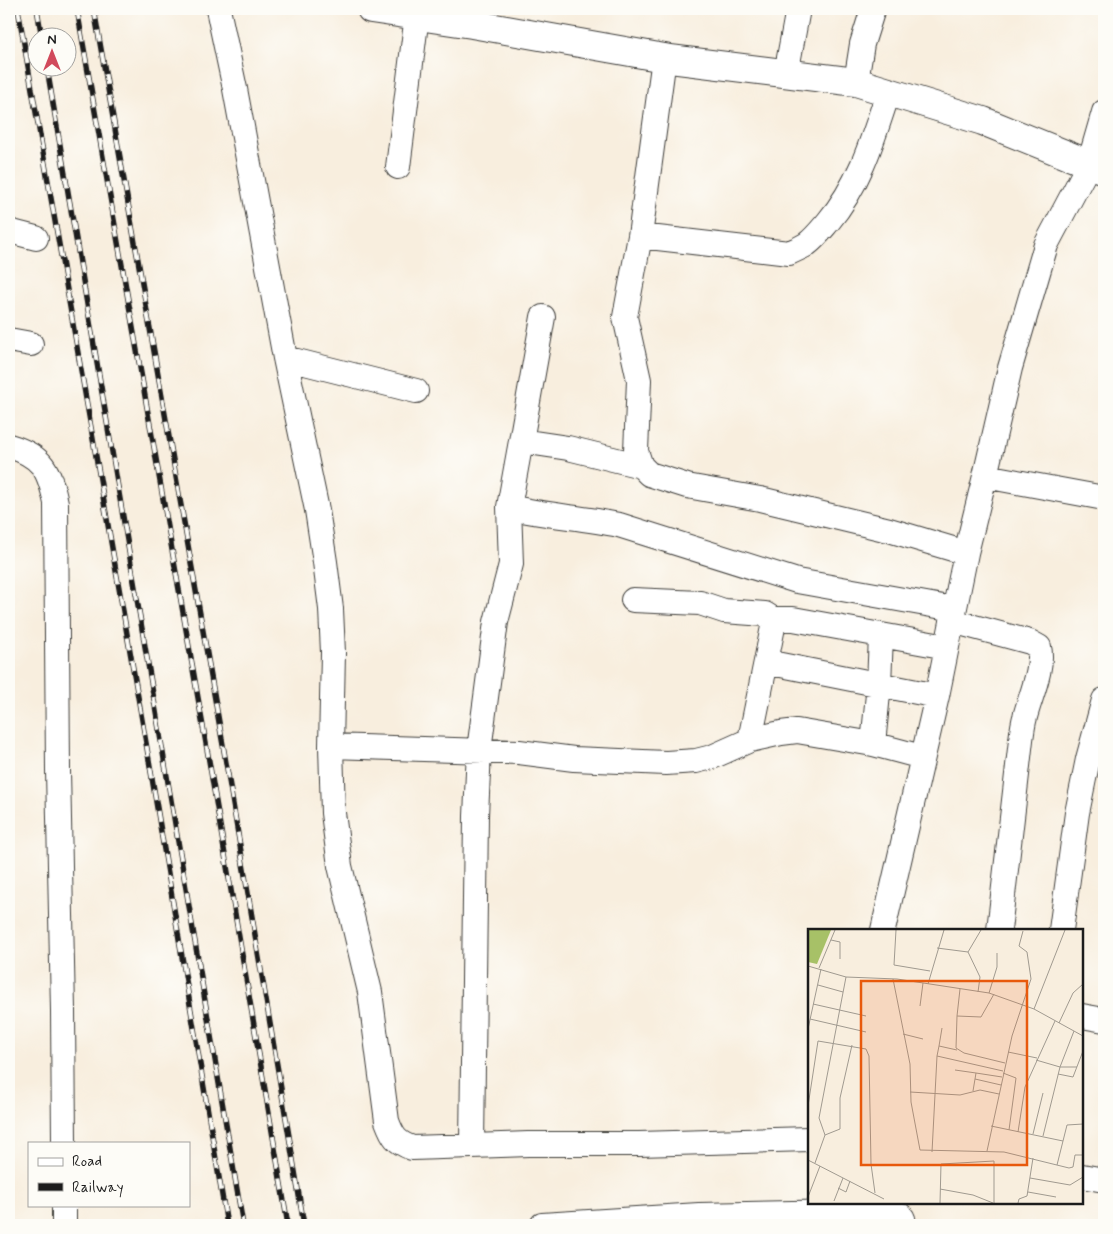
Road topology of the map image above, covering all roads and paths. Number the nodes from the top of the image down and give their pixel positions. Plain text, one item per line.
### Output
1 (218, 9) edge
2 (371, 9) edge
3 (798, 9) edge
4 (873, 9) edge
5 (448, 14) edge
6 (417, 16) junction
7 (664, 58) junction
8 (786, 74) junction
9 (856, 82) junction
10 (888, 92) junction
11 (1104, 112) edge
12 (398, 167) dead end
13 (1097, 167) edge
14 (9, 232) edge
15 (640, 236) junction
16 (36, 238) dead end
17 (543, 317) dead end
18 (285, 358) junction
19 (416, 391) dead end
20 (521, 441) junction
21 (9, 446) edge
22 (640, 466) junction
23 (985, 476) junction
24 (1104, 498) edge
25 (509, 507) junction
26 (966, 553) junction
27 (633, 600) dead end
28 (953, 615) junction
29 (773, 619) junction
30 (881, 636) junction
31 (947, 646) junction
32 (766, 662) junction
33 (879, 684) junction
34 (937, 696) junction
35 (1104, 700) edge
36 (750, 740) junction
37 (873, 744) junction
38 (332, 746) junction
39 (479, 750) junction
40 (922, 757) junction
41 (883, 929) edge
42 (999, 929) edge
43 (1061, 929) edge
44 (1083, 1016) edge
45 (1104, 1020) edge
46 (808, 1139) edge
47 (64, 1142) edge
48 (472, 1146) junction
49 (1083, 1176) edge
50 (1104, 1180) edge
51 (64, 1206) edge
52 (64, 1225) edge
53 (542, 1225) edge
54 (904, 1225) edge

1 - 18 street
2 - 6 street
3 - 8 street
4 - 9 street
5 - 6 street
5 - 7 street
6 - 12 street
7 - 8 street
7 - 15 street
8 - 9 street
9 - 10 street
10 - 13 street
10 - 15 street
11 - 13 street
13 - 23 street
14 - 16 street
15 - 22 street
17 - 20 street
18 - 19 street
18 - 38 street
20 - 22 street
20 - 25 street
21 - 47 street
22 - 26 street
23 - 24 street
23 - 26 street
25 - 28 street
25 - 39 street
26 - 28 street
27 - 29 street
28 - 31 street
28 - 42 street
29 - 30 street
29 - 32 street
30 - 31 street
30 - 33 street
31 - 34 street
32 - 33 street
32 - 36 street
33 - 34 street
33 - 37 street
34 - 40 street
35 - 43 street
36 - 37 street
36 - 39 street
37 - 40 street
38 - 39 street
38 - 48 street
39 - 48 street
40 - 41 street
44 - 45 street
46 - 48 street
49 - 50 street
51 - 52 street
53 - 54 street

